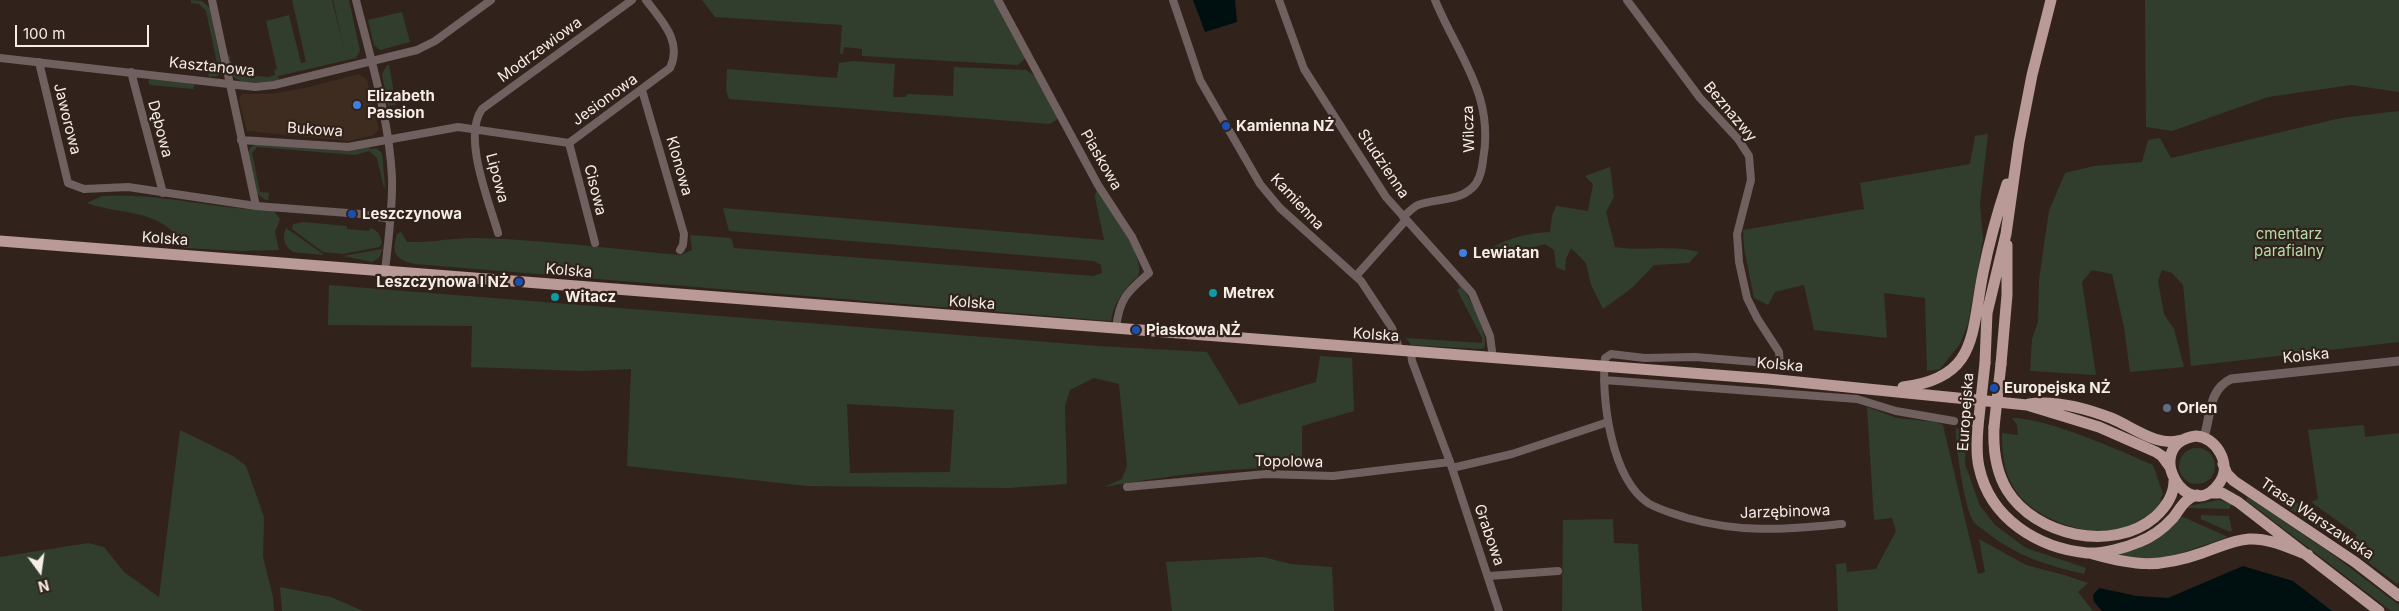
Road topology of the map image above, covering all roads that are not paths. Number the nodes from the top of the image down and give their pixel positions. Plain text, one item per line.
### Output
1 (212, 0) edge
2 (356, 0) edge
3 (491, 0) edge
4 (632, 0) edge
5 (646, 0) edge
6 (998, 0) edge
7 (1173, 0) edge
8 (1279, 0) edge
9 (1435, 0) edge
10 (1627, 0) edge
11 (2051, 0) edge
12 (0, 58) edge
13 (39, 62) junction
14 (371, 62) junction
15 (131, 72) junction
16 (229, 84) junction
17 (642, 90) junction
18 (474, 130) junction
19 (387, 139) junction
20 (242, 140) junction
21 (569, 143) junction
22 (2016, 158) junction
23 (163, 193) junction
24 (256, 206) junction
25 (390, 219) junction
26 (1404, 219) junction
27 (498, 233) dead end
28 (2006, 234) junction
29 (0, 241) edge
30 (595, 243) dead end
31 (680, 250) dead end
32 (385, 272) junction
33 (1356, 276) junction
34 (1116, 329) junction
35 (1406, 352) junction
36 (1493, 358) junction
37 (2399, 361) edge
38 (1604, 367) junction
39 (1604, 380) junction
40 (1881, 390) junction
41 (2027, 404) junction
42 (1954, 421) dead end
43 (1608, 422) junction
44 (2204, 437) junction
45 (2188, 438) junction
46 (2223, 464) junction
47 (1451, 465) junction
48 (2170, 467) junction
49 (2174, 481) junction
50 (1127, 487) dead end
51 (2210, 493) junction
52 (2197, 495) junction
53 (1842, 524) dead end
54 (2089, 553) junction
55 (2308, 555) junction
56 (1558, 571) dead end
57 (1489, 576) junction
58 (2399, 596) edge
59 (1498, 611) edge
60 (2379, 611) edge

1 - 16 street
2 - 14 street
3 - 14 street, Kasztanowa
4 - 18 street, Modrzewiowa
5 - 17 street, Jesionowa
6 - 34 street, Piaskowa
7 - 33 street, Kamienna
8 - 26 street, Studzienna
9 - 26 street, Wilcza
10 - 38 street, Beznazwy
11 - 22 main road, Europejska
12 - 13 street, Kasztanowa
13 - 15 street, Kasztanowa
13 - 23 street, Jaworowa
14 - 16 street, Kasztanowa
14 - 19 street
15 - 16 street, Kasztanowa
15 - 23 street, Dębowa
16 - 20 street
17 - 21 street, Jesionowa
17 - 31 street, Klonowa
18 - 19 street, Jesionowa
18 - 21 street, Jesionowa
18 - 27 street, Lipowa
19 - 20 street, Bukowa
19 - 25 street
20 - 24 street
21 - 30 street, Cisowa
22 - 28 main road, Europejska
22 - 40 main road
23 - 24 street
24 - 25 street
25 - 32 street
26 - 33 street, Wilcza
26 - 36 street, Studzienna
28 - 49 main road, Europejska, bridge
28 - 54 main road, Europejska, bridge
29 - 32 main road, Kolska
32 - 34 main road, Kolska
33 - 35 street, Kamienna
34 - 35 main road, Kolska
35 - 36 main road, Kolska
35 - 47 street
36 - 38 main road, Kolska
37 - 44 street, Kolska
38 - 39 street
38 - 40 main road, Kolska
39 - 42 street
39 - 43 street
40 - 41 main road, Kolska
41 - 45 main road
41 - 48 main road
43 - 47 street, Topolowa
43 - 53 street, Jarzębinowa
44 - 45 main road
44 - 46 main road
45 - 48 main road
46 - 51 main road
46 - 58 main road, Trasa Warszawska
47 - 50 street, Topolowa
47 - 57 street, Grabowa
48 - 49 main road
49 - 52 main road
51 - 52 main road
51 - 55 main road, Trasa Warszawska
52 - 54 main road, Europejska
54 - 55 main road
55 - 60 main road, Trasa Warszawska
56 - 57 street
57 - 59 street, Grabowa

